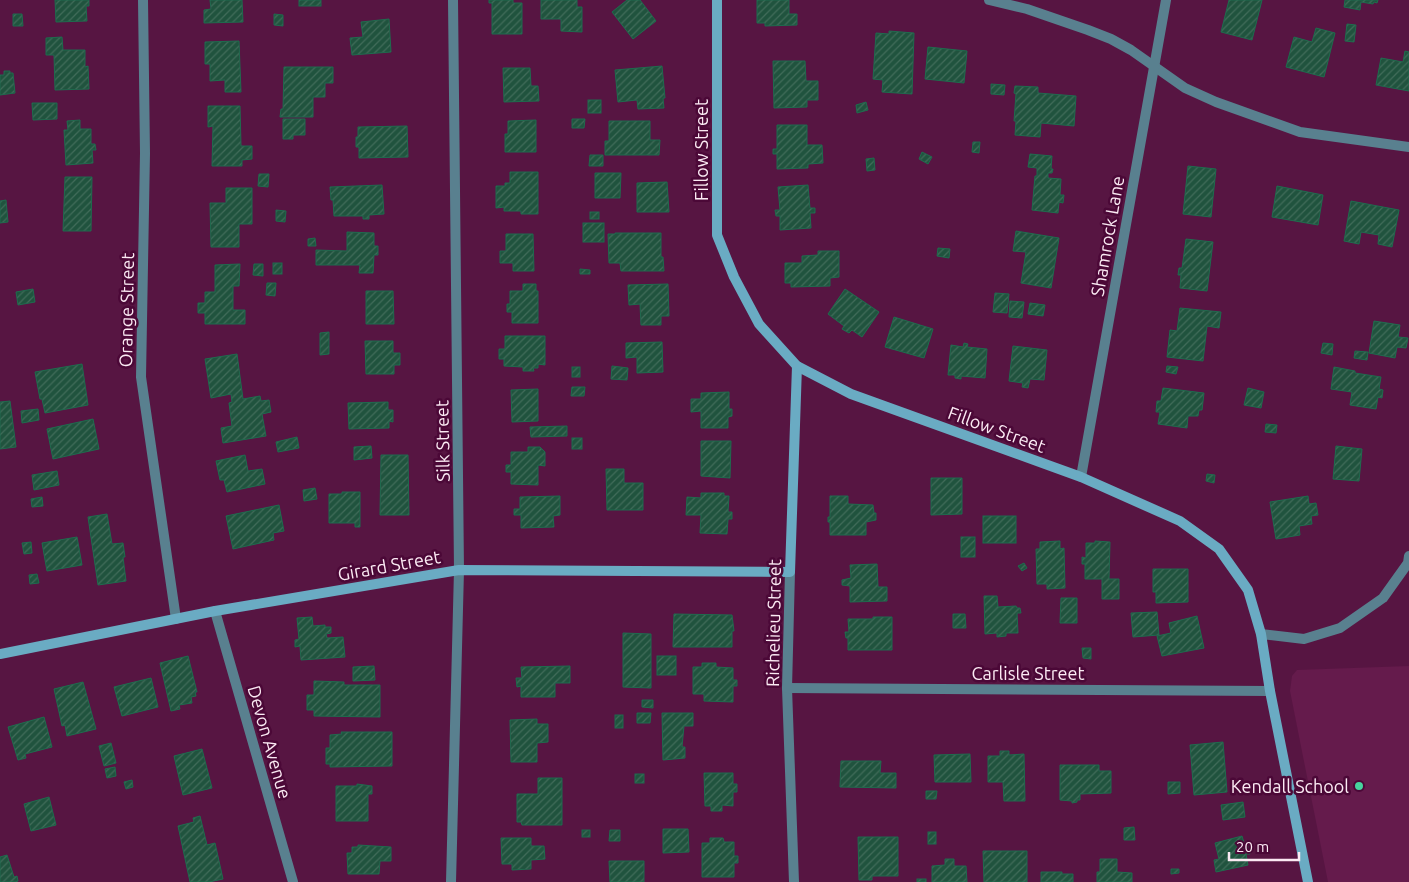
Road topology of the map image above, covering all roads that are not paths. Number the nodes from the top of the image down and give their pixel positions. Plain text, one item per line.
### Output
1 (143, 0) edge
2 (453, 0) edge
3 (717, 0) edge
4 (989, 0) edge
5 (1166, 0) edge
6 (1154, 67) junction
7 (1409, 147) edge
8 (797, 366) junction
9 (1081, 477) junction
10 (1409, 556) edge
11 (459, 570) junction
12 (790, 572) junction
13 (215, 611) junction
14 (176, 619) junction
15 (1261, 634) junction
16 (0, 654) edge
17 (787, 688) junction
18 (1270, 690) junction
19 (293, 882) edge
20 (451, 882) edge
21 (794, 882) edge
22 (1308, 882) edge

1 - 14 street, Orange Street
2 - 11 street, Silk Street
3 - 8 street, Fillow Street
4 - 6 street
5 - 6 street, Shamrock Lane
6 - 7 street
6 - 9 street, Shamrock Lane
8 - 9 street, Fillow Street
8 - 12 street, Richelieu Street
9 - 15 street, Fillow Street
10 - 15 street
11 - 12 street, Girard Street
11 - 13 street, Girard Street
11 - 20 street, Silk Street
12 - 17 street, Richelieu Street
13 - 14 street, Girard Street
13 - 19 street, Devon Avenue
14 - 16 street, Girard Street
15 - 18 street, Fillow Street
17 - 18 street, Carlisle Street
17 - 21 street, Richelieu Street
18 - 22 street, Fillow Street

